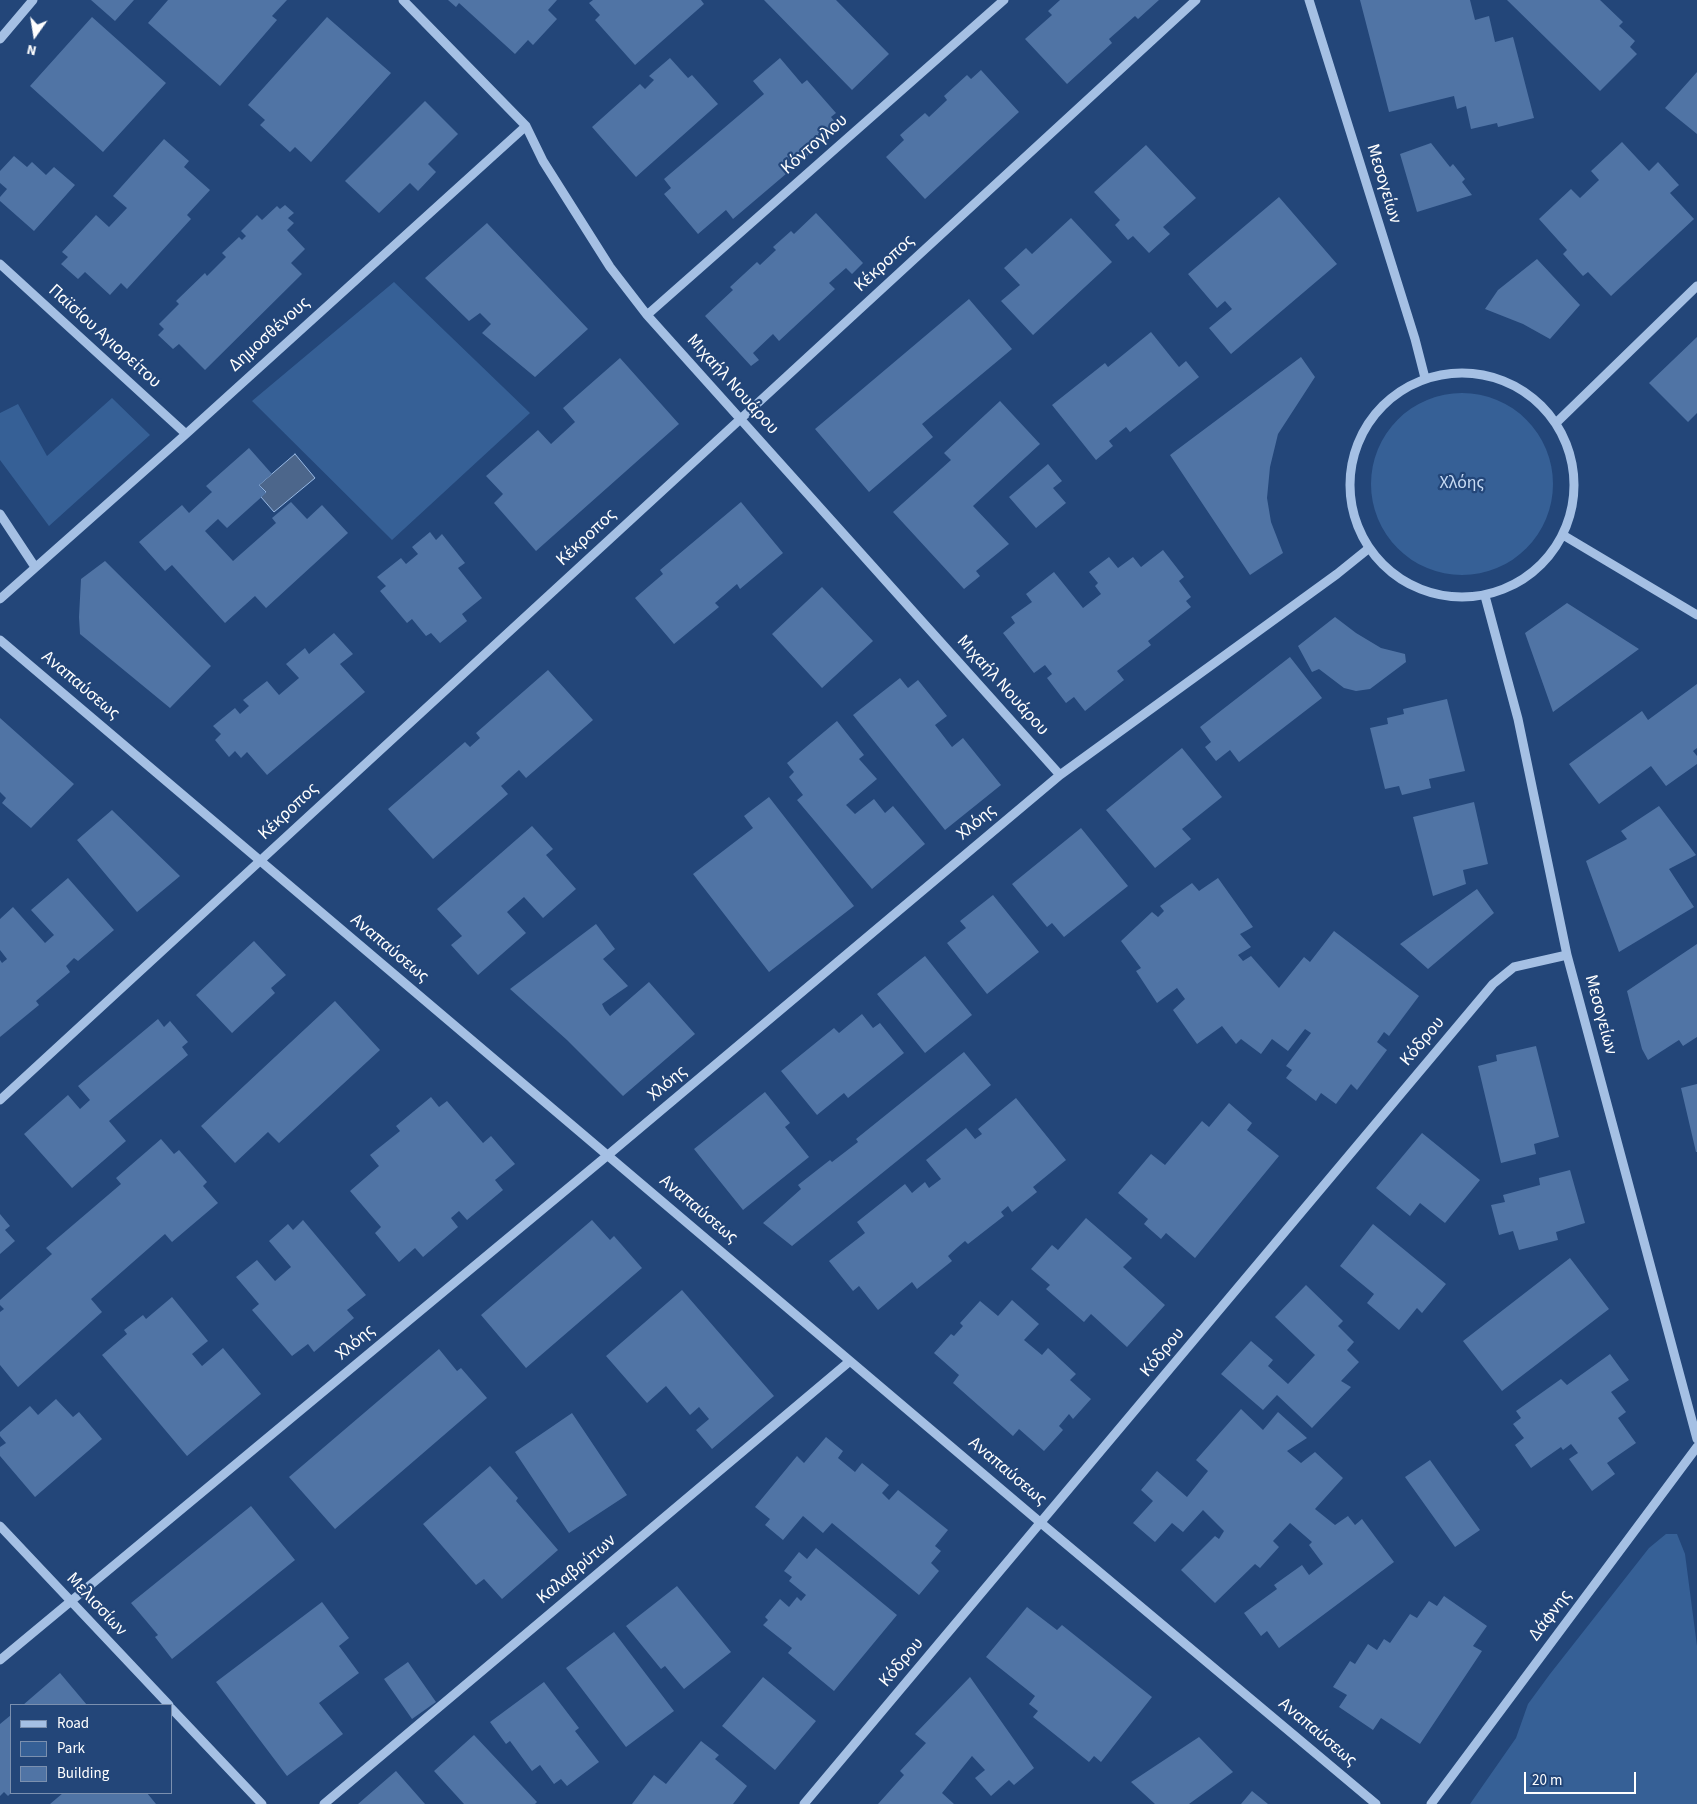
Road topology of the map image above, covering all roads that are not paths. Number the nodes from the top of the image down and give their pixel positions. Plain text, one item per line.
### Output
1 (34, 0) edge
2 (404, 0) edge
3 (1004, 0) edge
4 (1196, 0) edge
5 (1309, 0) edge
6 (0, 39) edge
7 (526, 126) junction
8 (0, 264) edge
9 (1697, 286) edge
10 (647, 314) junction
11 (1426, 378) junction
12 (740, 419) junction
13 (1556, 424) junction
14 (186, 434) junction
15 (0, 514) edge
16 (1563, 535) junction
17 (1368, 549) junction
18 (35, 567) junction
19 (1485, 596) junction
20 (0, 599) edge
21 (1697, 615) edge
22 (0, 640) edge
23 (1060, 775) junction
24 (260, 861) junction
25 (1567, 954) junction
26 (0, 1100) edge
27 (608, 1155) junction
28 (850, 1361) junction
29 (1697, 1439) edge
30 (1697, 1447) edge
31 (1041, 1522) junction
32 (0, 1526) edge
33 (70, 1601) junction
34 (0, 1660) edge
35 (168, 1704) edge
36 (172, 1709) edge
37 (262, 1804) edge
38 (324, 1804) edge
39 (804, 1804) edge
40 (1376, 1804) edge
41 (1431, 1804) edge

1 - 6 street
2 - 7 street, Μιχαήλ Νουάρου
3 - 10 street, Κόντογλου
4 - 12 street, Κέκροπος
5 - 11 street, Μεσογείων
7 - 10 street, Μιχαήλ Νουάρου
7 - 14 street, Δημοσθένους
8 - 14 street, Παϊσίου Αγιορείτου
9 - 13 street
10 - 12 street, Μιχαήλ Νουάρου
11 - 13 street
11 - 17 street
12 - 23 street, Μιχαήλ Νουάρου
12 - 24 street, Κέκροπος
13 - 16 street
14 - 18 street, Δημοσθένους
15 - 18 street
16 - 19 street
16 - 21 street
17 - 19 street
17 - 23 street, Χλόης
18 - 20 street, Δημοσθένους
19 - 25 street, Μεσογείων
22 - 24 street, Αναπαύσεως
23 - 27 street, Χλόης
24 - 26 street, Κέκροπος
24 - 27 street, Αναπαύσεως
25 - 29 street, Μεσογείων
25 - 31 street, Κόδρου
27 - 28 street, Αναπαύσεως
27 - 33 street, Χλόης
28 - 31 street, Αναπαύσεως
28 - 38 street, Καλαβρύτων
30 - 41 street, Δάφνης
31 - 39 street, Κόδρου
31 - 40 street, Αναπαύσεως
32 - 33 street, Μελισσίων
33 - 34 street, Χλόης
33 - 35 street, Μελισσίων
36 - 37 street

